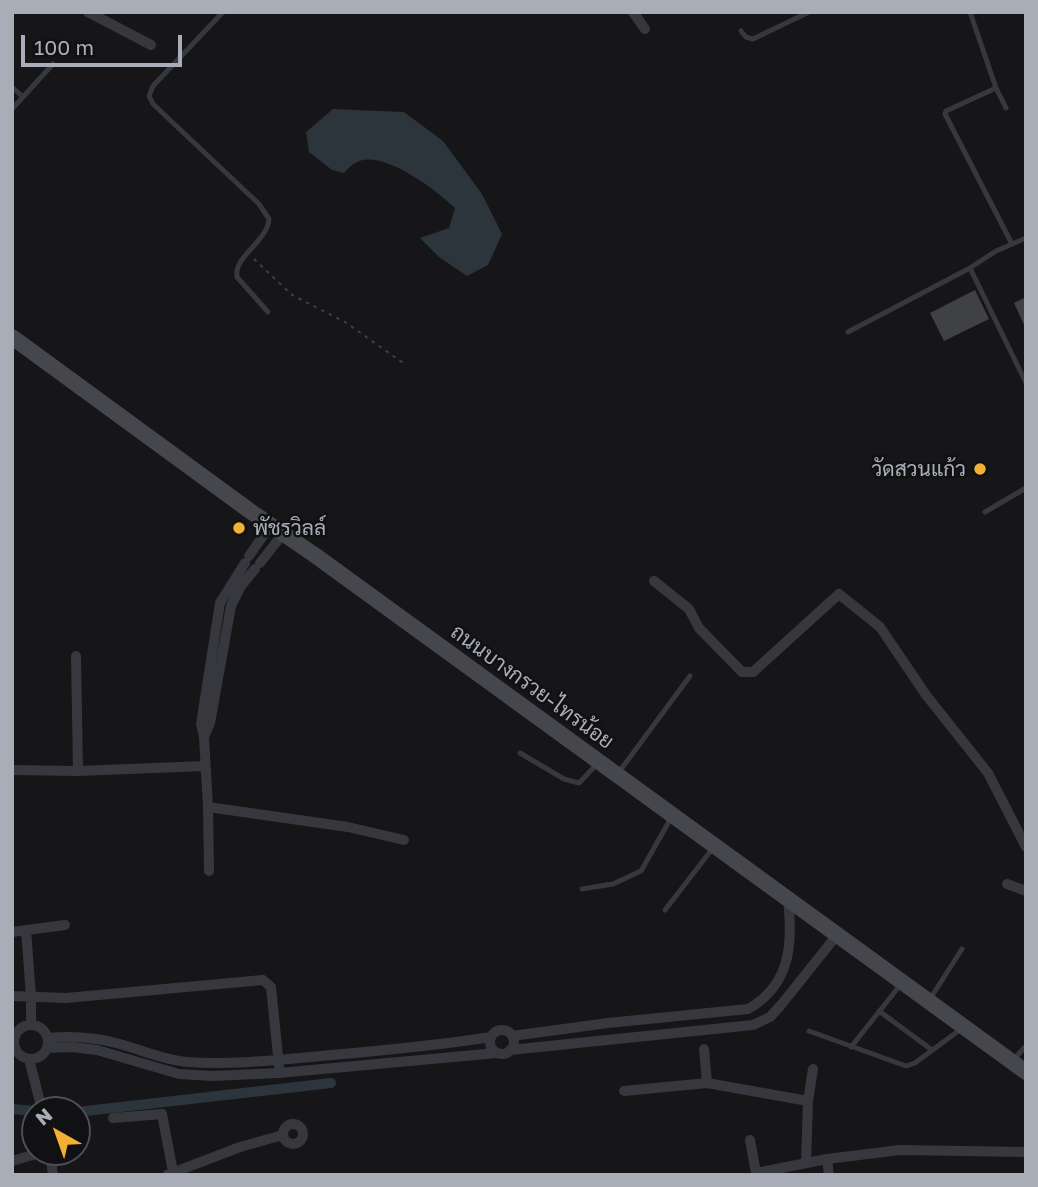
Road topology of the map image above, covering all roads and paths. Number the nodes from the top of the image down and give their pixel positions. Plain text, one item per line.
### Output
1 (88, 12) edge
2 (223, 12) edge
3 (632, 12) edge
4 (809, 12) edge
5 (970, 12) edge
6 (645, 29) dead end
7 (741, 31) dead end
8 (150, 45) dead end
9 (52, 64) dead end
10 (12, 87) edge
11 (996, 88) junction
12 (23, 97) junction
13 (1006, 108) dead end
14 (12, 109) edge
15 (1026, 238) edge
16 (1012, 244) junction
17 (248, 253) junction
18 (970, 268) junction
19 (268, 312) dead end
20 (848, 332) dead end
21 (12, 337) edge
22 (406, 365) dead end
23 (1026, 383) edge
24 (1026, 488) edge
25 (985, 512) dead end
26 (276, 530) junction
27 (654, 581) dead end
28 (226, 605) junction
29 (76, 656) dead end
30 (690, 676) dead end
31 (520, 753) dead end
32 (599, 761) junction
33 (205, 766) junction
34 (12, 770) edge
35 (78, 771) junction
36 (617, 775) junction
37 (208, 807) junction
38 (673, 815) junction
39 (404, 840) dead end
40 (715, 846) junction
41 (1026, 846) edge
42 (209, 871) dead end
43 (1007, 884) dead end
44 (582, 889) dead end
45 (1026, 891) edge
46 (788, 899) junction
47 (665, 910) dead end
48 (65, 925) dead end
49 (26, 930) junction
50 (12, 932) edge
51 (837, 935) junction
52 (962, 949) dead end
53 (784, 973) junction
54 (797, 982) junction
55 (902, 983) junction
56 (12, 996) edge
57 (31, 996) junction
58 (929, 1002) junction
59 (879, 1011) junction
60 (705, 1013) junction
61 (608, 1023) junction
62 (31, 1025) junction
63 (963, 1027) junction
64 (705, 1030) junction
65 (809, 1031) dead end
66 (512, 1036) junction
67 (491, 1037) junction
68 (608, 1040) junction
69 (47, 1043) junction
70 (13, 1046) edge
71 (851, 1046) junction
72 (1026, 1046) edge
73 (704, 1049) dead end
74 (510, 1050) junction
75 (932, 1050) junction
76 (439, 1051) junction
77 (497, 1053) junction
78 (30, 1059) junction
79 (279, 1059) junction
80 (1012, 1062) junction
81 (813, 1069) dead end
82 (1026, 1072) edge
83 (279, 1073) junction
84 (707, 1083) junction
85 (624, 1091) dead end
86 (40, 1096) edge
87 (808, 1101) junction
88 (113, 1118) dead end
89 (283, 1135) dead end
90 (750, 1140) dead end
91 (1026, 1152) edge
92 (827, 1159) junction
93 (806, 1163) junction
94 (170, 1173) edge
95 (829, 1175) edge

1 - 8 street
2 - 17 lane
3 - 6 street
4 - 7 lane
5 - 11 lane
9 - 12 lane
10 - 12 lane
11 - 13 lane
11 - 16 lane
12 - 14 lane
15 - 16 lane
16 - 18 lane
17 - 19 lane
17 - 22 path
18 - 20 lane
18 - 23 lane
21 - 26 main road, ถนนบางกรวย-ไทรน้อย
24 - 25 lane
26 - 28 street
26 - 28 street
26 - 32 main road, ถนนบางกรวย-ไทรน้อย
27 - 41 street
28 - 33 street
29 - 35 street
30 - 36 lane
31 - 32 lane
32 - 36 main road, ถนนบางกรวย-ไทรน้อย
33 - 35 street
33 - 37 street
34 - 35 street
36 - 38 main road, ถนนบางกรวย-ไทรน้อย
37 - 39 street
37 - 42 street
38 - 40 main road, ถนนบางกรวย-ไทรน้อย
38 - 44 lane
40 - 46 main road, ถนนบางกรวย-ไทรน้อย
40 - 47 lane
43 - 45 street
46 - 51 main road, ถนนบางกรวย-ไทรน้อย
46 - 53 street
48 - 49 street
49 - 50 street
49 - 57 street
51 - 54 street
51 - 55 main road, ถนนบางกรวย-ไทรน้อย
52 - 58 lane
53 - 54 street
53 - 60 street
54 - 64 street
55 - 58 main road, ถนนบางกรวย-ไทรน้อย
55 - 59 lane
56 - 57 street
57 - 62 street
57 - 79 street
58 - 63 main road, ถนนบางกรวย-ไทรน้อย
59 - 71 lane
59 - 75 lane
60 - 61 street
60 - 64 street
61 - 66 street
61 - 68 street
62 - 69 street
62 - 70 street
63 - 75 lane
63 - 80 main road, ถนนบางกรวย-ไทรน้อย
64 - 68 street
65 - 71 lane
66 - 67 street
66 - 74 street
67 - 76 street
67 - 77 street
68 - 74 street
69 - 78 street
69 - 79 street
69 - 83 street
70 - 78 street
71 - 75 lane
72 - 80 lane
73 - 84 street
74 - 77 street
76 - 77 street
76 - 79 street
76 - 83 street
78 - 86 street
79 - 83 street
80 - 82 main road, ถนนบางกรวย-ไทรน้อย
81 - 87 street
84 - 85 street
84 - 87 street
87 - 93 street
88 - 94 street
89 - 94 street
90 - 93 street
91 - 92 street
92 - 93 street
92 - 95 street

